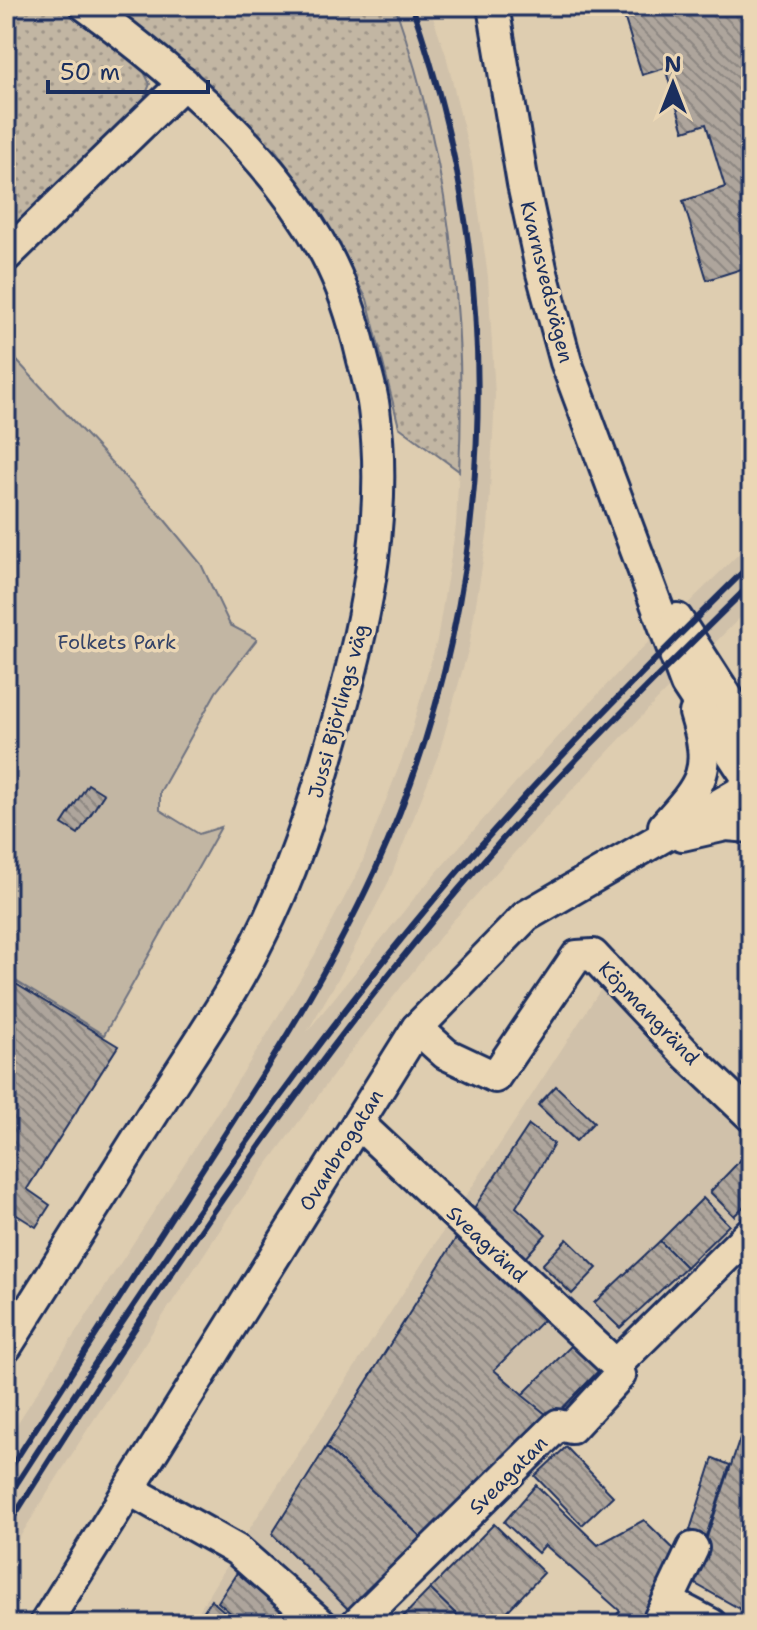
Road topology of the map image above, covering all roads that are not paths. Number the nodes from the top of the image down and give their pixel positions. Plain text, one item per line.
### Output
1 (86, 6) edge
2 (493, 6) edge
3 (184, 83) junction
4 (6, 256) edge
5 (637, 547) junction
6 (686, 684) junction
7 (751, 734) edge
8 (751, 785) edge
9 (751, 827) edge
10 (649, 843) junction
11 (417, 1028) junction
12 (751, 1116) edge
13 (358, 1123) junction
14 (751, 1232) edge
15 (6, 1347) edge
16 (616, 1365) junction
17 (130, 1490) junction
18 (693, 1548) dead end
19 (663, 1613) edge
20 (45, 1624) edge
21 (321, 1624) edge
22 (356, 1624) edge
23 (711, 1624) edge

1 - 3 street, Jussi Björlings väg
2 - 5 street, Kvarnsvedsvägen
3 - 4 street
3 - 15 street, Jussi Björlings väg
5 - 6 street, Kvarnsvedsvägen
5 - 7 street, Kvarnsvedsvägen
6 - 8 street, Kvarnsvedsvägen
6 - 10 street
8 - 10 street, Ovanbrogatan
9 - 10 street
10 - 11 street, Ovanbrogatan
11 - 12 street, Köpmangränd
11 - 13 street, Ovanbrogatan
13 - 16 street, Sveagränd
13 - 17 street, Ovanbrogatan
14 - 16 street, Sveagatan
16 - 22 street, Sveagatan
17 - 20 street, Ovanbrogatan
17 - 21 street
18 - 19 street
19 - 23 street

